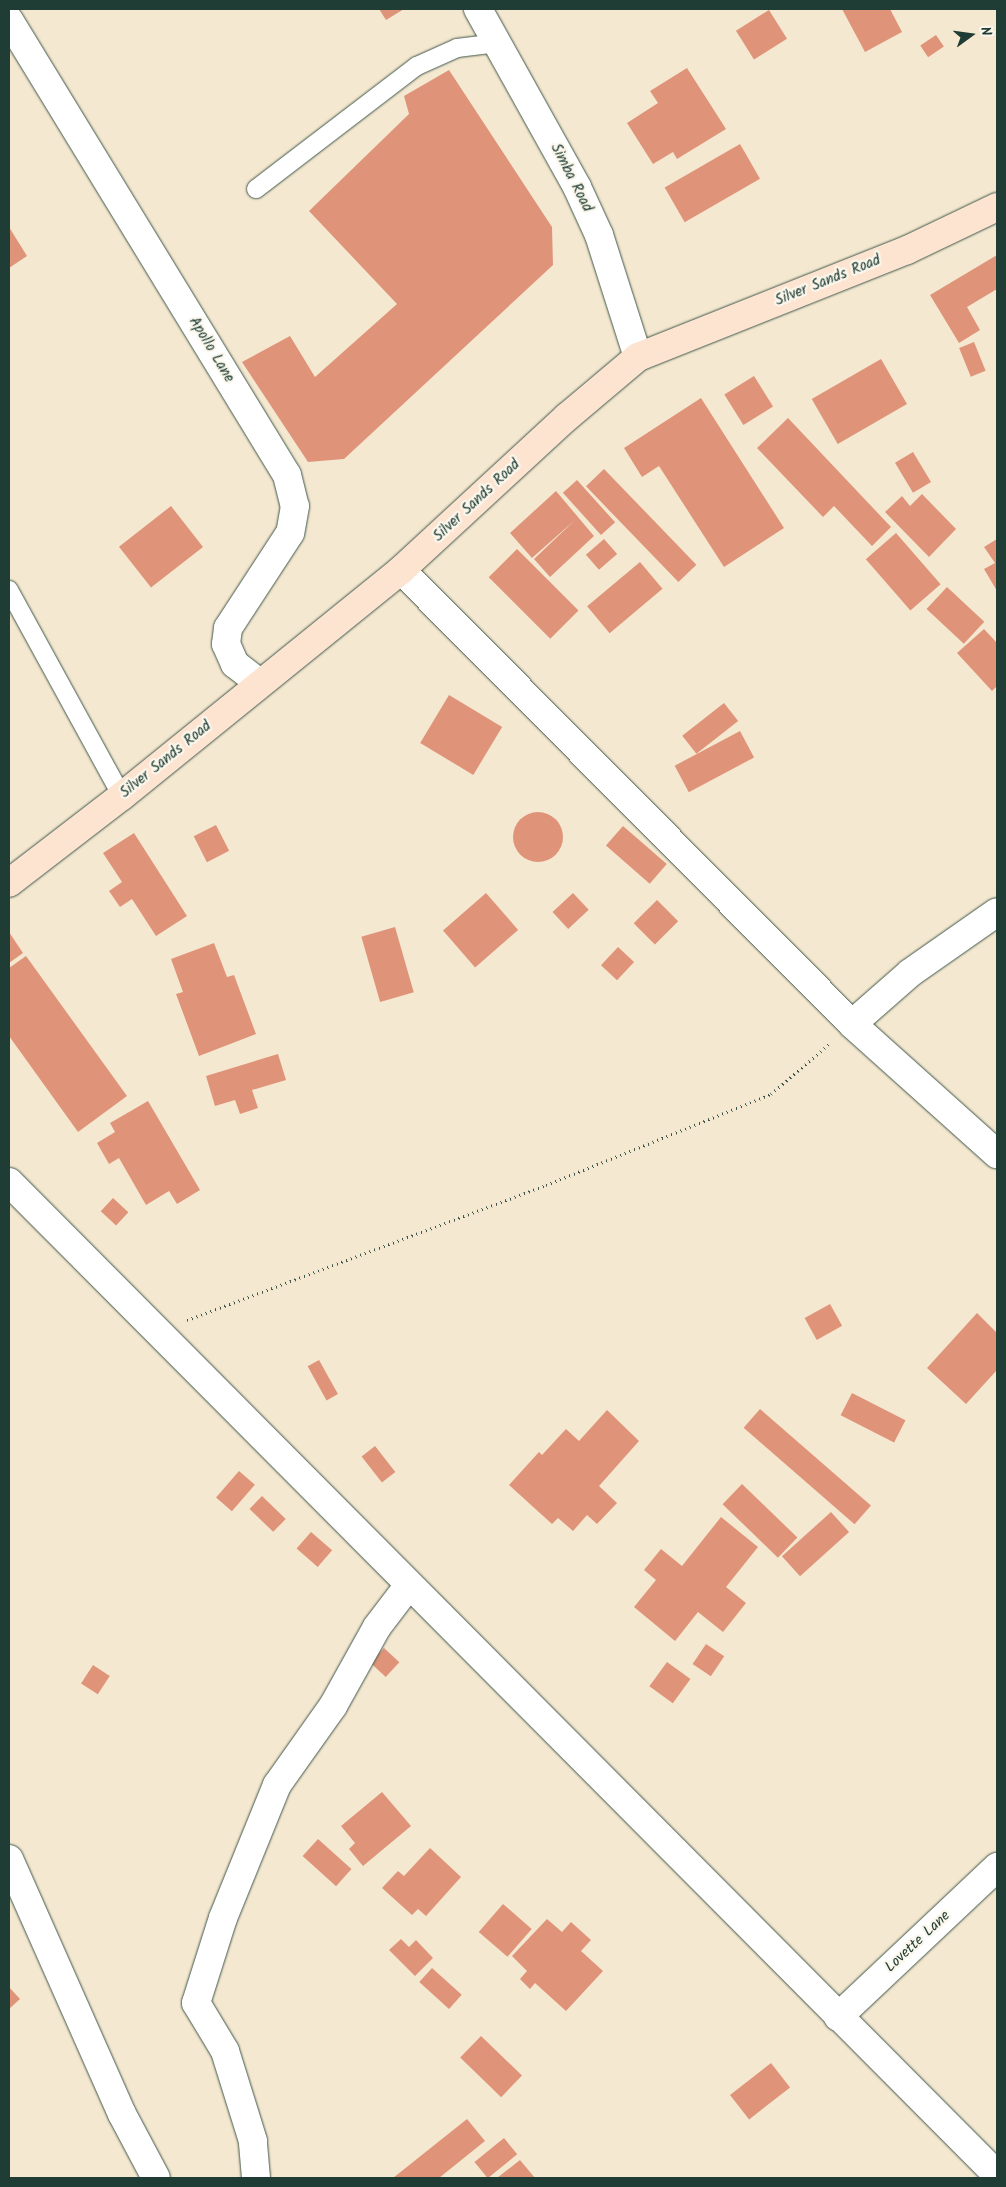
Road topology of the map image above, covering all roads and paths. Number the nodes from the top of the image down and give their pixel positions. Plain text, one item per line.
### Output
1 (478, 9) edge
2 (9, 20) edge
3 (498, 43) junction
4 (256, 189) dead end
5 (997, 207) edge
6 (638, 357) junction
7 (401, 570) junction
8 (9, 590) edge
9 (259, 683) junction
10 (122, 796) junction
11 (9, 883) edge
12 (997, 912) edge
13 (852, 1024) junction
14 (997, 1154) edge
15 (9, 1182) edge
16 (156, 1332) junction
17 (409, 1585) junction
18 (10, 1866) edge
19 (997, 1867) edge
20 (838, 2017) junction
21 (997, 2175) edge
22 (156, 2178) edge
23 (256, 2178) edge

1 - 3 street, Simba Road
2 - 9 street, Apollo Lane
3 - 4 lane
3 - 6 street, Simba Road
5 - 6 street, Silver Sands Road
6 - 7 street, Silver Sands Road
7 - 9 street, Silver Sands Road
7 - 13 street
8 - 10 lane
9 - 10 street, Silver Sands Road
10 - 11 street, Silver Sands Road
12 - 13 street
13 - 14 street
13 - 16 path
15 - 16 street
16 - 17 street
17 - 20 street
17 - 23 street
18 - 22 street
19 - 20 street, Lovette Lane
20 - 21 street

